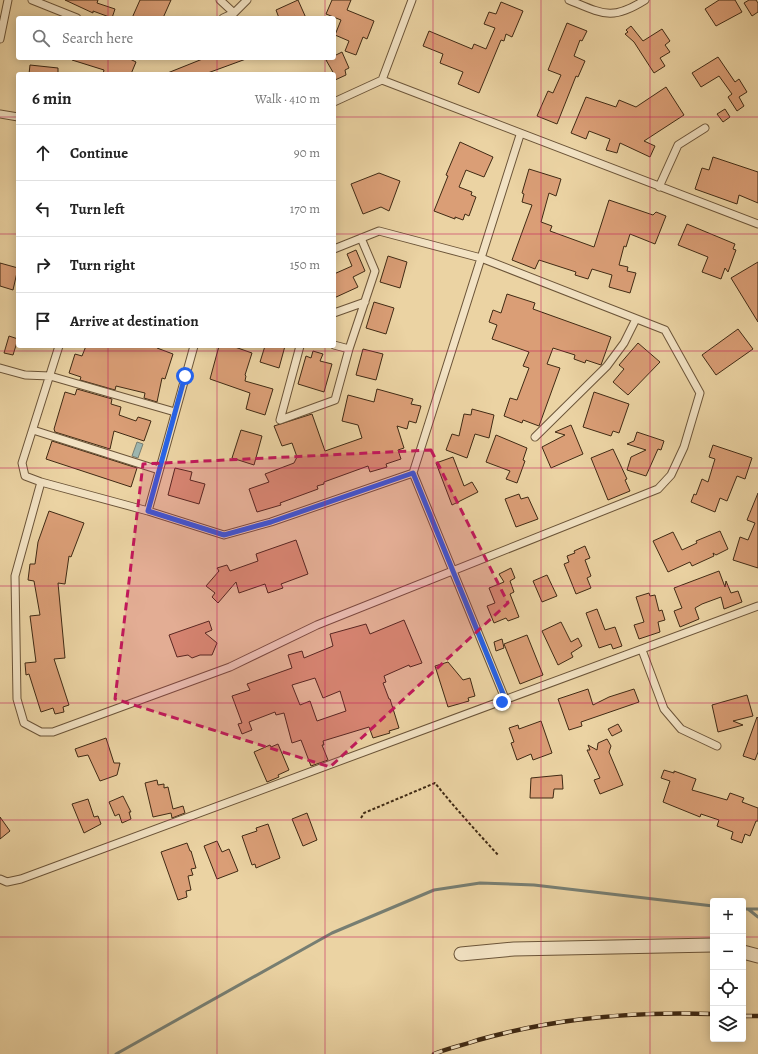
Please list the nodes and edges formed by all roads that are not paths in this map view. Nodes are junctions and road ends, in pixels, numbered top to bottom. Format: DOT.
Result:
graph roads {
  1 [pos="8,0"];
  2 [pos="32,0"];
  3 [pos="220,0"];
  4 [pos="247,0"];
  5 [pos="412,0"];
  6 [pos="569,0"];
  7 [pos="645,0"];
  8 [pos="234,13"];
  9 [pos="72,16"];
  10 [pos="227,16"];
  11 [pos="0,39"];
  12 [pos="382,80"];
  13 [pos="336,101"];
  14 [pos="0,114"];
  15 [pos="16,117"];
  16 [pos="705,128"];
  17 [pos="520,135"];
  18 [pos="659,187"];
  19 [pos="758,224"];
  20 [pos="361,238"];
  21 [pos="336,248"];
  22 [pos="481,258"];
  23 [pos="365,302"];
  24 [pos="336,312"];
  25 [pos="636,319"];
  26 [pos="336,346"];
  27 [pos="58,348"];
  28 [pos="193,348"];
  29 [pos="299,348"];
  30 [pos="349,349"];
  31 [pos="0,368"];
  32 [pos="50,376"];
  33 [pos="175,412"];
  34 [pos="33,430"];
  35 [pos="535,437"];
  36 [pos="159,470"];
  37 [pos="413,473"];
  38 [pos="40,482"];
  39 [pos="148,511"];
  40 [pos="452,570"];
  41 [pos="758,606"];
  42 [pos="642,650"];
  43 [pos="506,701"];
  44 [pos="717,746"];
  45 [pos="0,878"];
  46 [pos="710,945"];
  47 [pos="746,953"];
  48 [pos="461,954"];
  49 [pos="758,956"];
  1 -- 11 [label="lane"];
  2 -- 9 [label="lane"];
  3 -- 8 [label="lane"];
  4 -- 8 [label="lane"];
  5 -- 12 [label="lane"];
  6 -- 7 [label="lane"];
  8 -- 10 [label="lane"];
  12 -- 13 [label="lane"];
  12 -- 17 [label="lane"];
  14 -- 15 [label="lane"];
  16 -- 18 [label="lane"];
  17 -- 18 [label="lane"];
  17 -- 22 [label="lane"];
  18 -- 19 [label="lane"];
  20 -- 21 [label="lane"];
  20 -- 22 [label="lane"];
  20 -- 23 [label="lane"];
  22 -- 25 [label="lane"];
  22 -- 37 [label="lane"];
  23 -- 24 [label="lane"];
  23 -- 30 [label="lane"];
  25 -- 35 [label="lane"];
  25 -- 40 [label="lane"];
  26 -- 30 [label="lane"];
  27 -- 32 [label="lane"];
  28 -- 33 [label="lane"];
  29 -- 30 [label="lane"];
  31 -- 32 [label="lane"];
  32 -- 33 [label="lane"];
  32 -- 34 [label="lane"];
  33 -- 36 [label="lane"];
  34 -- 36 [label="lane"];
  34 -- 38 [label="lane"];
  36 -- 39 [label="lane"];
  37 -- 39 [label="lane"];
  37 -- 40 [label="lane"];
  38 -- 39 [label="lane"];
  38 -- 40 [label="lane"];
  40 -- 43 [label="lane"];
  41 -- 42 [label="lane"];
  42 -- 43 [label="lane"];
  42 -- 44 [label="lane"];
  43 -- 45 [label="lane"];
  46 -- 48 [label="street"];
  47 -- 49 [label="street"];
}
